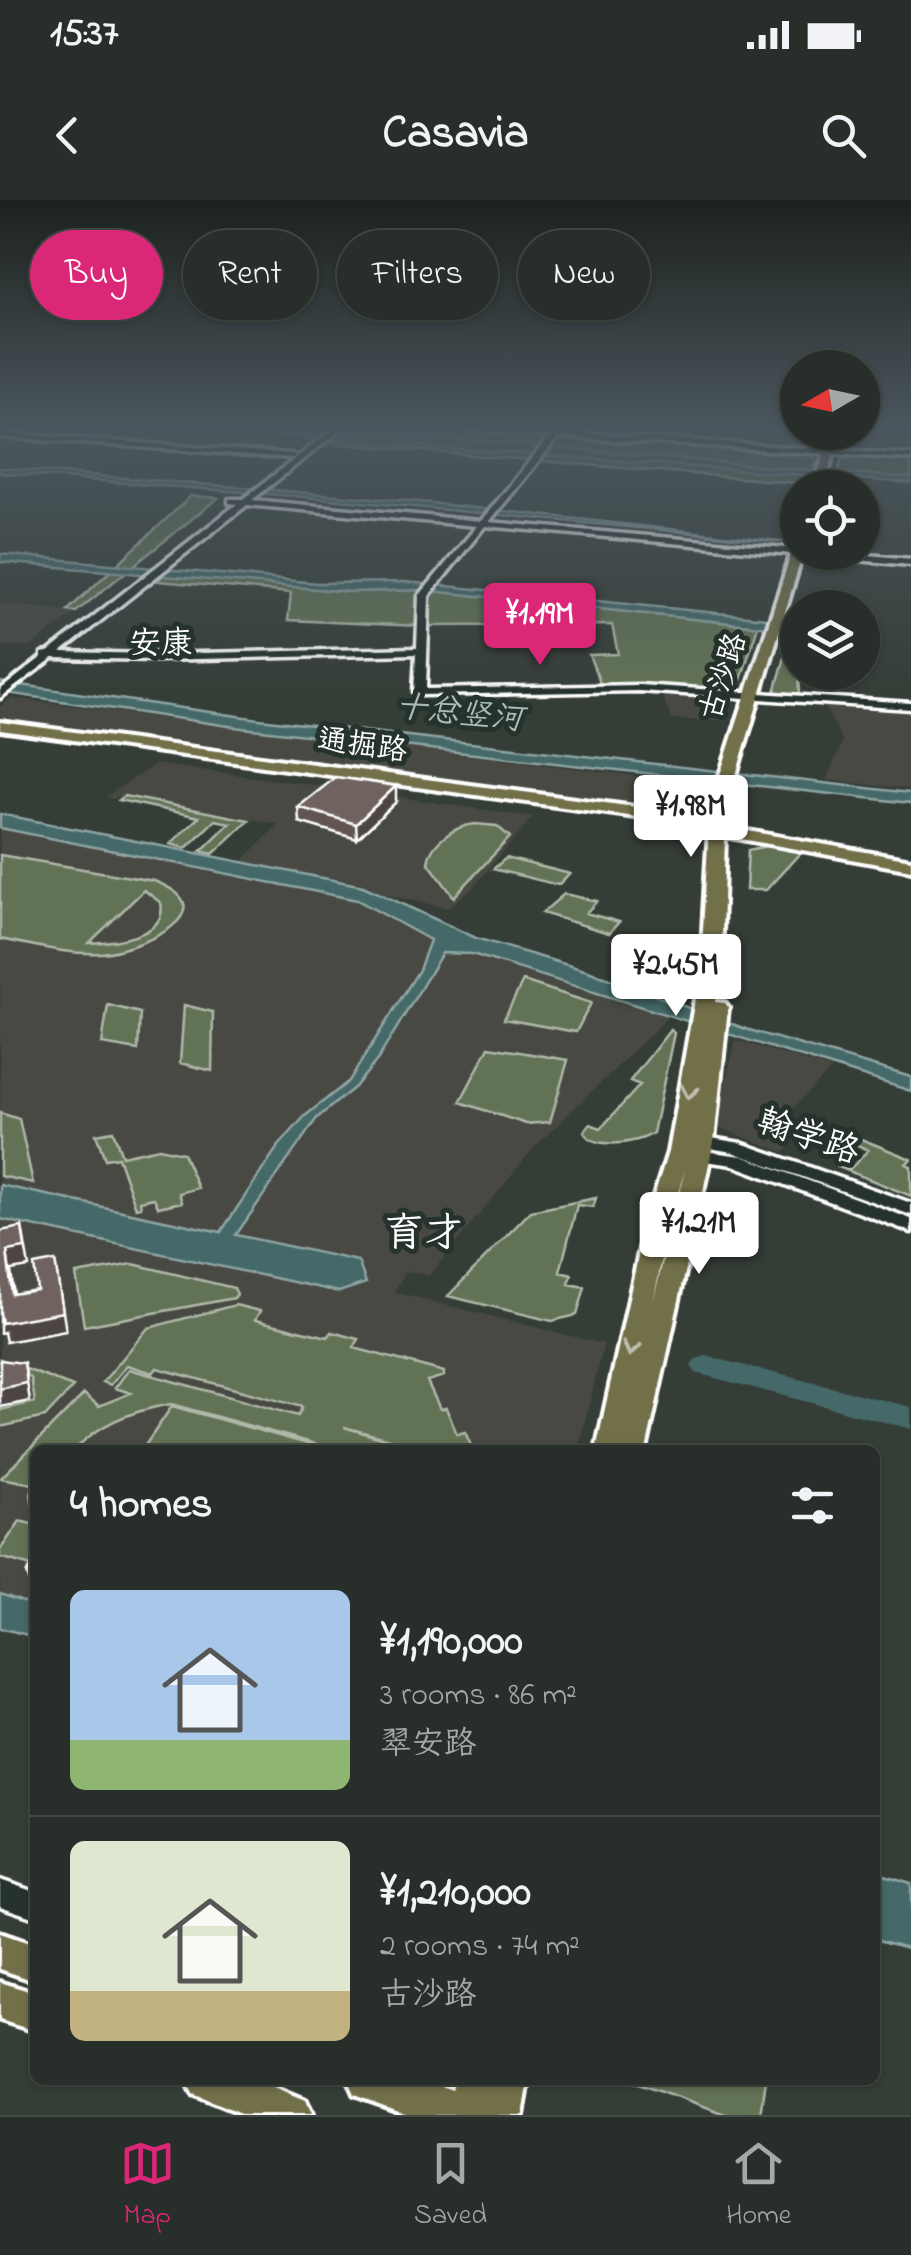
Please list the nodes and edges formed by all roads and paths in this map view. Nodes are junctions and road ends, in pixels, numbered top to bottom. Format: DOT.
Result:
graph roads {
  1 [pos="217,517"];
  2 [pos="487,517"];
  3 [pos="509,517"];
  4 [pos="780,550"];
  5 [pos="880,559"];
  6 [pos="911,562"];
  7 [pos="152,570"];
  8 [pos="798,570"];
  9 [pos="420,652"];
  10 [pos="34,654"];
  11 [pos="49,655"];
  12 [pos="7,681"];
  13 [pos="759,693"];
  14 [pos="0,695"];
  15 [pos="911,706"];
  16 [pos="0,729"];
  17 [pos="722,828"];
  18 [pos="911,862"];
  19 [pos="691,1147"];
  20 [pos="911,1209"];
  21 [pos="911,1226"];
  22 [pos="611,1445"];
  23 [pos="633,1445"];
  24 [pos="0,1894"];
  25 [pos="30,1903"];
  26 [pos="0,1951"];
  27 [pos="30,1961"];
  28 [pos="0,2001"];
  29 [pos="30,2010"];
  30 [pos="218,2085"];
  31 [pos="382,2085"];
  32 [pos="474,2085"];
  33 [pos="508,2085"];
  34 [pos="291,2115"];
  35 [pos="465,2115"];
  36 [pos="503,2115"];
  1 -- 7 [label="street"];
  2 -- 9 [label="street"];
  3 -- 4 [label="street"];
  5 -- 6 [label="street"];
  7 -- 10 [label="street"];
  7 -- 11 [label="street"];
  8 -- 13 [label="main road, 古沙路"];
  9 -- 11 [label="street"];
  9 -- 13 [label="street"];
  10 -- 11 [label="street"];
  10 -- 12 [label="street"];
  11 -- 12 [label="street"];
  12 -- 14 [label="street"];
  13 -- 15 [label="street"];
  13 -- 17 [label="main road, 古沙路"];
  16 -- 17 [label="main road, 通掘路"];
  17 -- 18 [label="main road, 通掘路"];
  17 -- 19 [label="main road, 古沙路"];
  19 -- 20 [label="street, 翰学路"];
  19 -- 21 [label="street, 翰学路"];
  19 -- 22 [label="main road, 古沙路, one-way"];
  19 -- 23 [label="main road"];
  24 -- 25 [label="street"];
  26 -- 27 [label="main road"];
  28 -- 29 [label="main road"];
  30 -- 34 [label="main road"];
  31 -- 35 [label="main road"];
  32 -- 35 [label="main road"];
  33 -- 36 [label="main road"];
}
